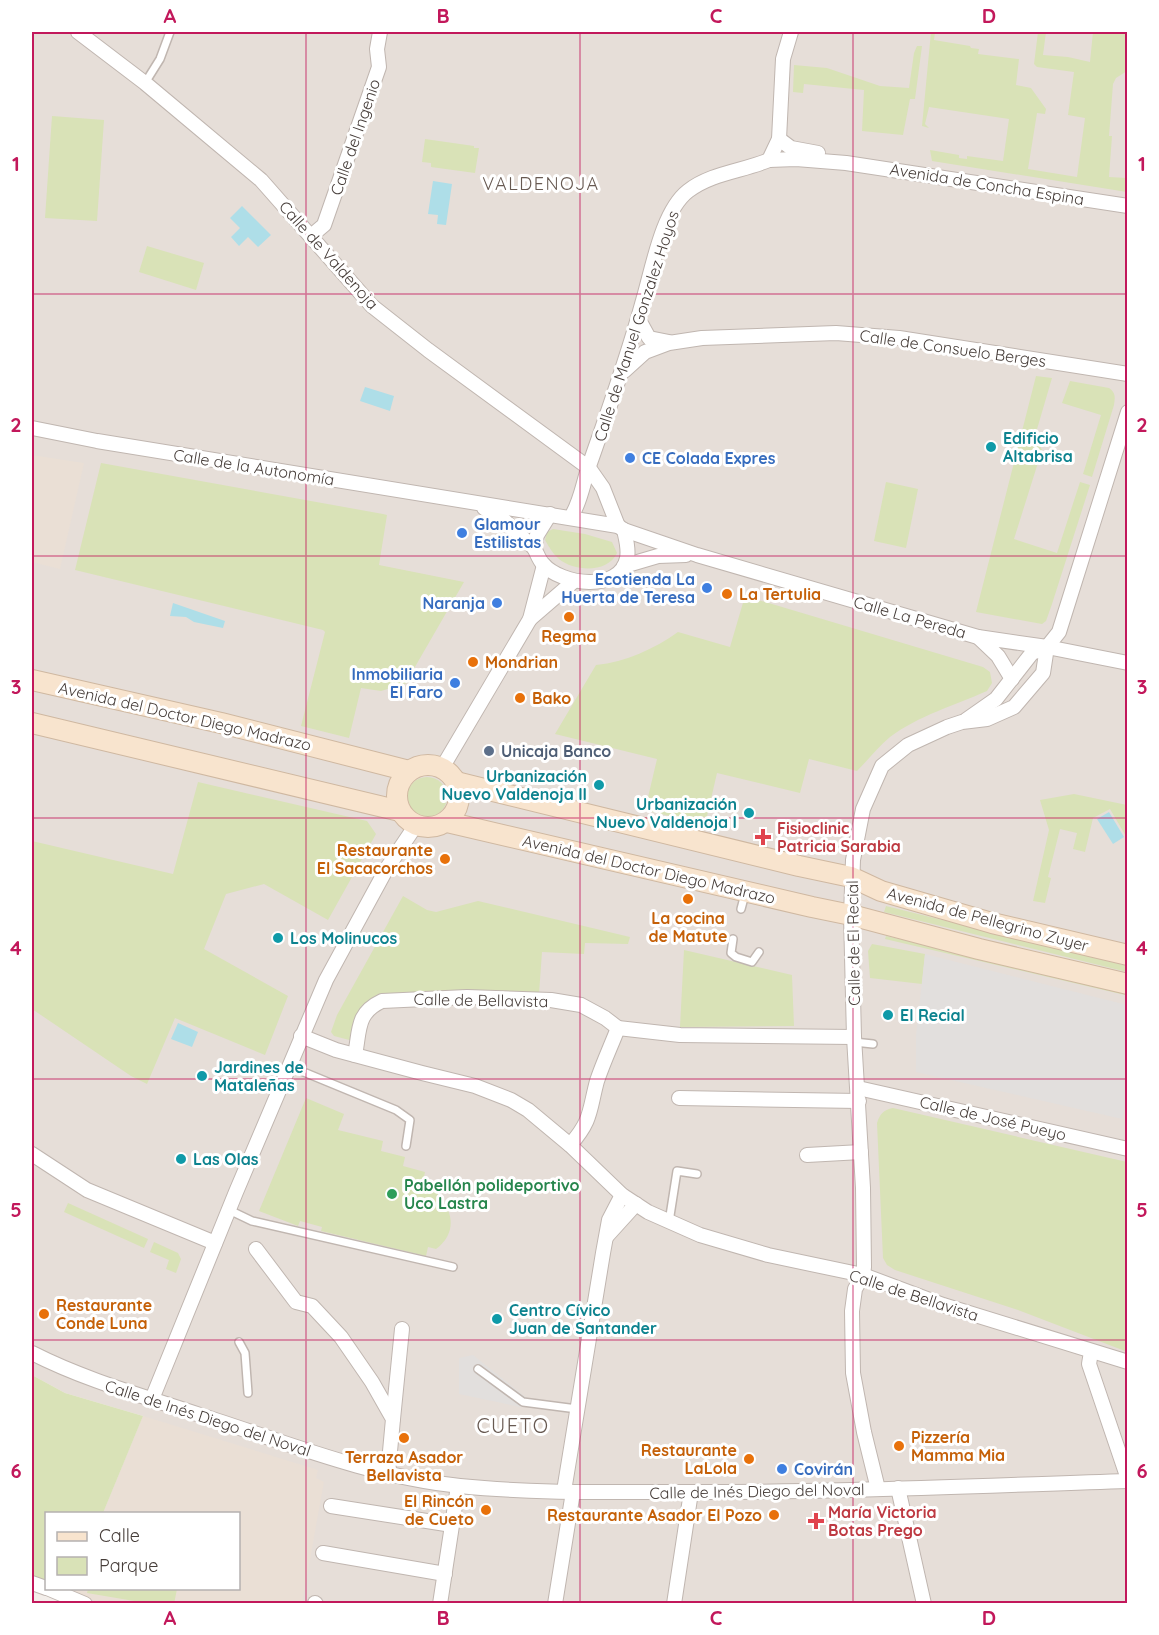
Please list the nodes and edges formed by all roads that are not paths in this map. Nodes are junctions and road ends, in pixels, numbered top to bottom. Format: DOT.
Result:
graph roads {
  1 [pos="78,32"];
  2 [pos="170,32"];
  3 [pos="380,32"];
  4 [pos="791,32"];
  5 [pos="145,83"];
  6 [pos="779,139"];
  7 [pos="769,160"];
  8 [pos="846,163"];
  9 [pos="1128,206"];
  10 [pos="311,236"];
  11 [pos="638,318"];
  12 [pos="669,343"];
  13 [pos="622,372"];
  14 [pos="1128,374"];
  15 [pos="1128,412"];
  16 [pos="32,428"];
  17 [pos="588,468"];
  18 [pos="477,503"];
  19 [pos="550,514"];
  20 [pos="571,517"];
  21 [pos="621,528"];
  22 [pos="534,548"];
  23 [pos="697,555"];
  24 [pos="544,565"];
  25 [pos="624,566"];
  26 [pos="574,581"];
  27 [pos="530,619"];
  28 [pos="978,637"];
  29 [pos="1047,647"];
  30 [pos="1073,652"];
  31 [pos="1128,663"];
  32 [pos="1043,673"];
  33 [pos="32,680"];
  34 [pos="1012,680"];
  35 [pos="962,722"];
  36 [pos="32,723"];
  37 [pos="442,768"];
  38 [pos="409,771"];
  39 [pos="456,782"];
  40 [pos="400,810"];
  41 [pos="447,822"];
  42 [pos="416,825"];
  43 [pos="851,877"];
  44 [pos="851,915"];
  45 [pos="733,939"];
  46 [pos="759,952"];
  47 [pos="1128,955"];
  48 [pos="1128,984"];
  49 [pos="618,1028"];
  50 [pos="301,1036"];
  51 [pos="854,1039"];
  52 [pos="873,1044"];
  53 [pos="355,1055"];
  54 [pos="288,1066"];
  55 [pos="858,1095"];
  56 [pos="679,1098"];
  57 [pos="570,1145"];
  58 [pos="406,1146"];
  59 [pos="1128,1149"];
  60 [pos="861,1152"];
  61 [pos="32,1154"];
  62 [pos="807,1155"];
  63 [pos="697,1174"];
  64 [pos="622,1195"];
  65 [pos="636,1204"];
  66 [pos="229,1210"];
  67 [pos="669,1221"];
  68 [pos="606,1237"];
  69 [pos="215,1244"];
  70 [pos="256,1249"];
  71 [pos="453,1267"];
  72 [pos="863,1275"];
  73 [pos="402,1329"];
  74 [pos="239,1342"];
  75 [pos="1091,1352"];
  76 [pos="32,1353"];
  77 [pos="1127,1363"];
  78 [pos="478,1369"];
  79 [pos="248,1393"];
  80 [pos="152,1399"];
  81 [pos="577,1409"];
  82 [pos="393,1419"];
  83 [pos="388,1473"];
  84 [pos="1128,1480"];
  85 [pos="459,1486"];
  86 [pos="898,1488"];
  87 [pos="878,1489"];
  88 [pos="568,1492"];
  89 [pos="691,1492"];
  90 [pos="331,1506"];
  91 [pos="452,1525"];
  92 [pos="323,1553"];
  93 [pos="445,1574"];
  94 [pos="52,1590"];
  95 [pos="441,1603"];
  96 [pos="85,1604"];
  97 [pos="555,1604"];
  98 [pos="674,1604"];
  99 [pos="924,1604"];
  1 -- 5 [label="street, Calle de Valdenoja"];
  2 -- 5 [label="lane"];
  3 -- 10 [label="street, Calle del Ingenio"];
  4 -- 6 [label="street"];
  5 -- 10 [label="street, Calle de Valdenoja"];
  6 -- 7 [label="street"];
  6 -- 8 [label="street, Avenida de Concha Espina"];
  7 -- 8 [label="street, Avenida de Concha Espina"];
  7 -- 11 [label="street, Calle de Manuel Gonzalez Hoyos"];
  8 -- 9 [label="street, Avenida de Concha Espina"];
  10 -- 17 [label="street, Calle de Valdenoja"];
  11 -- 12 [label="street"];
  11 -- 13 [label="street, Calle de Manuel Gonzalez Hoyos"];
  12 -- 13 [label="street, Calle de Consuelo Berges"];
  12 -- 14 [label="street, Calle de Consuelo Berges"];
  13 -- 17 [label="street, Calle de Manuel Gonzalez Hoyos"];
  15 -- 29 [label="street"];
  16 -- 18 [label="street, Calle de la Autonomía"];
  17 -- 20 [label="street, Calle de Manuel Gonzalez Hoyos"];
  17 -- 21 [label="street"];
  18 -- 19 [label="street, Calle de la Autonomía"];
  18 -- 22 [label="street, Calle de la Autonomía"];
  19 -- 20 [label="street"];
  19 -- 22 [label="street"];
  20 -- 21 [label="street"];
  21 -- 23 [label="street, Calle La Pereda"];
  21 -- 25 [label="street"];
  22 -- 24 [label="street"];
  23 -- 25 [label="street, Calle La Pereda"];
  23 -- 28 [label="street, Calle La Pereda"];
  24 -- 26 [label="street"];
  24 -- 27 [label="street"];
  25 -- 26 [label="street"];
  26 -- 27 [label="street"];
  27 -- 37 [label="street"];
  28 -- 29 [label="street, Calle La Pereda"];
  28 -- 34 [label="street"];
  29 -- 30 [label="street, Calle La Pereda"];
  29 -- 32 [label="street"];
  29 -- 34 [label="street, Calle de El Recial"];
  30 -- 31 [label="street, Calle La Pereda"];
  30 -- 32 [label="street, Calle de El Recial"];
  32 -- 35 [label="street, Calle de El Recial"];
  33 -- 38 [label="main road, Avenida del Doctor Diego Madrazo"];
  34 -- 35 [label="street, Calle de El Recial"];
  35 -- 43 [label="street, Calle de El Recial"];
  36 -- 40 [label="main road"];
  37 -- 38 [label="main road"];
  37 -- 39 [label="main road"];
  38 -- 40 [label="main road"];
  39 -- 41 [label="main road"];
  39 -- 43 [label="main road"];
  40 -- 42 [label="main road"];
  41 -- 42 [label="main road"];
  41 -- 44 [label="main road, Avenida del Doctor Diego Madrazo"];
  42 -- 50 [label="street"];
  43 -- 44 [label="street, Calle de El Recial"];
  43 -- 47 [label="main road, Avenida de Pellegrino Zuyer"];
  44 -- 48 [label="main road, Avenida de Pellegrino Zuyer"];
  44 -- 51 [label="street, Calle de El Recial"];
  45 -- 46 [label="lane"];
  49 -- 51 [label="street"];
  49 -- 53 [label="street, Calle de Bellavista"];
  49 -- 57 [label="street"];
  50 -- 53 [label="street, Calle de Bellavista"];
  50 -- 54 [label="street"];
  51 -- 52 [label="lane"];
  51 -- 55 [label="street, Calle de El Recial"];
  53 -- 57 [label="street, Calle de Bellavista"];
  54 -- 58 [label="lane"];
  54 -- 66 [label="street"];
  55 -- 56 [label="street"];
  55 -- 59 [label="street, Calle de José Pueyo"];
  55 -- 60 [label="street, Calle de El Recial"];
  57 -- 64 [label="street, Calle de Bellavista"];
  60 -- 62 [label="street"];
  60 -- 72 [label="street, Calle de El Recial"];
  61 -- 69 [label="street"];
  63 -- 67 [label="lane"];
  64 -- 65 [label="street, Calle de Bellavista"];
  64 -- 68 [label="street"];
  65 -- 67 [label="street, Calle de Bellavista"];
  65 -- 68 [label="street"];
  66 -- 69 [label="street"];
  66 -- 71 [label="lane"];
  67 -- 72 [label="street, Calle de Bellavista"];
  68 -- 81 [label="street"];
  69 -- 80 [label="street"];
  70 -- 82 [label="street"];
  72 -- 75 [label="street, Calle de Bellavista"];
  72 -- 87 [label="street, Calle de El Recial"];
  73 -- 82 [label="street"];
  74 -- 79 [label="lane"];
  75 -- 77 [label="street, Calle de Bellavista"];
  75 -- 84 [label="street"];
  76 -- 80 [label="street, Calle de Inés Diego del Noval"];
  78 -- 81 [label="lane"];
  80 -- 83 [label="street, Calle de Inés Diego del Noval"];
  81 -- 88 [label="street"];
  82 -- 83 [label="street"];
  83 -- 85 [label="street, Calle de Inés Diego del Noval"];
  84 -- 86 [label="street, Calle de Inés Diego del Noval"];
  85 -- 88 [label="street, Calle de Inés Diego del Noval"];
  85 -- 91 [label="street"];
  86 -- 87 [label="street, Calle de Inés Diego del Noval"];
  86 -- 99 [label="street"];
  87 -- 89 [label="street, Calle de Inés Diego del Noval"];
  88 -- 89 [label="street, Calle de Inés Diego del Noval"];
  88 -- 97 [label="street"];
  89 -- 98 [label="street"];
  90 -- 91 [label="street"];
  91 -- 93 [label="street"];
  92 -- 93 [label="street"];
  93 -- 95 [label="street"];
  94 -- 96 [label="street"];
}
